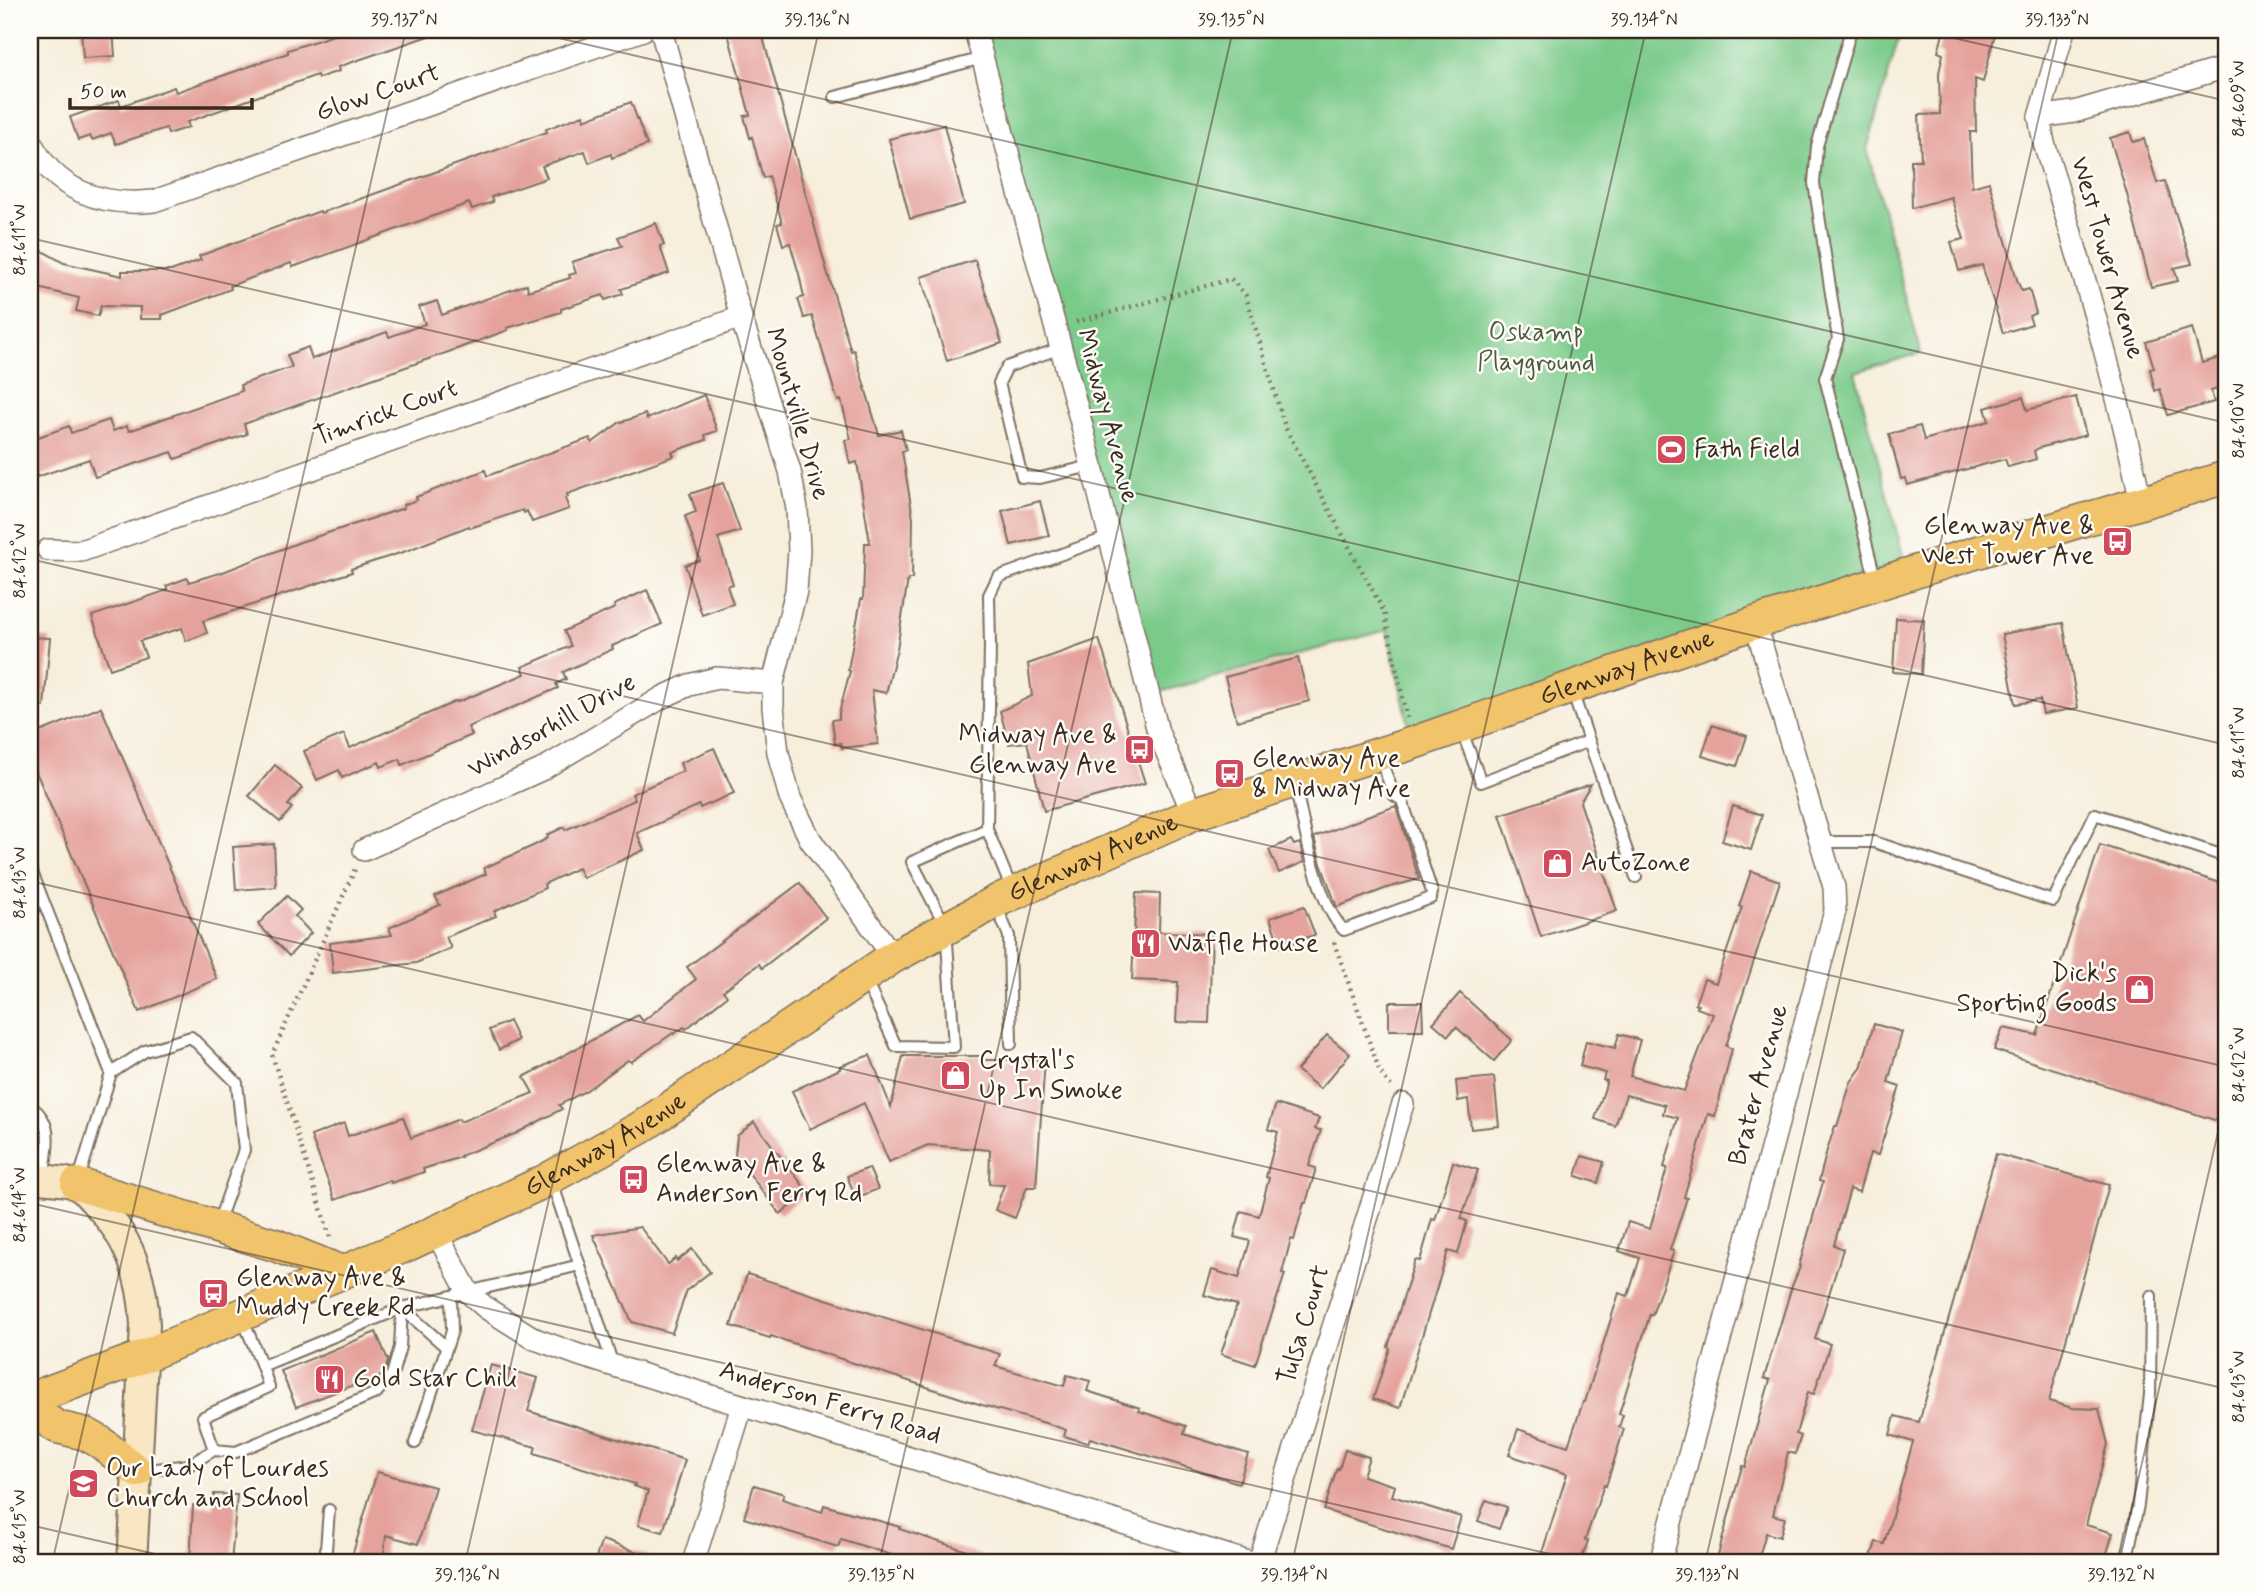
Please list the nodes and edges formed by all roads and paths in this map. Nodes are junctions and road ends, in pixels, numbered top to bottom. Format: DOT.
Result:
graph roads {
  1 [pos="643,30"];
  2 [pos="661,30"];
  3 [pos="975,30"];
  4 [pos="1851,30"];
  5 [pos="2064,30"];
  6 [pos="983,58"];
  7 [pos="2227,67"];
  8 [pos="835,97"];
  9 [pos="2039,117"];
  10 [pos="30,140"];
  11 [pos="741,317"];
  12 [pos="1058,338"];
  13 [pos="1091,466"];
  14 [pos="2227,477"];
  15 [pos="2141,503"];
  16 [pos="1109,537"];
  17 [pos="48,550"];
  18 [pos="1877,584"];
  19 [pos="1755,623"];
  20 [pos="773,684"];
  21 [pos="1571,687"];
  22 [pos="1461,726"];
  23 [pos="1589,741"];
  24 [pos="1413,743"];
  25 [pos="1378,754"];
  26 [pos="1295,781"];
  27 [pos="1193,814"];
  28 [pos="987,829"];
  29 [pos="1821,842"];
  30 [pos="364,850"];
  31 [pos="2227,857"];
  32 [pos="30,867"];
  33 [pos="1636,877"];
  34 [pos="1004,898"];
  35 [pos="946,928"];
  36 [pos="893,957"];
  37 [pos="864,977"];
  38 [pos="1011,1044"];
  39 [pos="111,1073"];
  40 [pos="1404,1104"];
  41 [pos="30,1106"];
  42 [pos="551,1178"];
  43 [pos="36,1179"];
  44 [pos="77,1184"];
  45 [pos="216,1227"];
  46 [pos="436,1232"];
  47 [pos="580,1265"];
  48 [pos="342,1272"];
  49 [pos="460,1294"];
  50 [pos="2151,1296"];
  51 [pos="402,1308"];
  52 [pos="241,1315"];
  53 [pos="446,1347"];
  54 [pos="142,1357"];
  55 [pos="613,1365"];
  56 [pos="262,1366"];
  57 [pos="30,1399"];
  58 [pos="742,1406"];
  59 [pos="30,1409"];
  60 [pos="415,1443"];
  61 [pos="214,1450"];
  62 [pos="137,1471"];
  63 [pos="330,1510"];
  64 [pos="132,1563"];
  65 [pos="325,1563"];
  66 [pos="693,1563"];
  67 [pos="1252,1563"];
  68 [pos="1259,1563"];
  69 [pos="1660,1563"];
  70 [pos="2126,1563"];
  1 -- 10 [label="street, Glow Court"];
  2 -- 11 [label="street, Mountville Drive"];
  3 -- 6 [label="street, Midway Avenue"];
  4 -- 18 [label="lane"];
  5 -- 9 [label="street, West Tower Avenue"];
  6 -- 8 [label="lane"];
  6 -- 12 [label="street, Midway Avenue"];
  7 -- 9 [label="street"];
  9 -- 15 [label="street, West Tower Avenue"];
  11 -- 17 [label="street, Timrick Court"];
  11 -- 20 [label="street, Mountville Drive"];
  12 -- 13 [label="street, Midway Avenue"];
  12 -- 13 [label="lane"];
  12 -- 24 [label="path"];
  13 -- 16 [label="street, Midway Avenue"];
  14 -- 15 [label="main road, Glenway Avenue"];
  15 -- 18 [label="main road, Glenway Avenue"];
  16 -- 27 [label="street, Midway Avenue"];
  16 -- 28 [label="lane"];
  18 -- 19 [label="main road, Glenway Avenue"];
  19 -- 21 [label="main road, Glenway Avenue"];
  19 -- 29 [label="street, Brater Avenue"];
  20 -- 30 [label="street, Windsorhill Drive"];
  20 -- 36 [label="street, Mountville Drive"];
  21 -- 22 [label="main road, Glenway Avenue"];
  21 -- 23 [label="lane"];
  22 -- 23 [label="lane"];
  22 -- 24 [label="main road, Glenway Avenue"];
  23 -- 33 [label="lane"];
  24 -- 25 [label="main road, Glenway Avenue"];
  25 -- 26 [label="main road, Glenway Avenue"];
  25 -- 26 [label="lane"];
  26 -- 27 [label="main road, Glenway Avenue"];
  27 -- 34 [label="main road, Glenway Avenue"];
  28 -- 34 [label="lane"];
  28 -- 35 [label="lane"];
  29 -- 31 [label="lane"];
  29 -- 69 [label="street, Brater Avenue"];
  30 -- 48 [label="path"];
  32 -- 39 [label="lane"];
  34 -- 35 [label="main road, Glenway Avenue"];
  34 -- 38 [label="lane"];
  35 -- 36 [label="main road, Glenway Avenue"];
  35 -- 37 [label="lane"];
  36 -- 37 [label="main road, Glenway Avenue"];
  37 -- 42 [label="main road, Glenway Avenue"];
  39 -- 44 [label="lane"];
  39 -- 45 [label="lane"];
  40 -- 68 [label="street, Tulsa Court"];
  41 -- 43 [label="lane"];
  42 -- 46 [label="main road, Glenway Avenue"];
  42 -- 47 [label="lane"];
  43 -- 44 [label="street"];
  44 -- 45 [label="main road"];
  44 -- 54 [label="street"];
  45 -- 48 [label="main road"];
  46 -- 48 [label="main road, Glenway Avenue"];
  46 -- 49 [label="street, Anderson Ferry Road"];
  47 -- 49 [label="lane"];
  47 -- 55 [label="lane"];
  48 -- 52 [label="main road, Glenway Avenue"];
  49 -- 51 [label="lane"];
  49 -- 53 [label="lane"];
  49 -- 55 [label="street, Anderson Ferry Road"];
  50 -- 70 [label="lane"];
  51 -- 53 [label="lane"];
  51 -- 56 [label="lane"];
  51 -- 61 [label="lane"];
  52 -- 54 [label="main road, Glenway Avenue"];
  52 -- 56 [label="lane"];
  53 -- 60 [label="lane"];
  54 -- 57 [label="main road, Glenway Avenue"];
  54 -- 62 [label="street"];
  55 -- 58 [label="street, Anderson Ferry Road"];
  56 -- 61 [label="lane"];
  58 -- 66 [label="street"];
  58 -- 67 [label="street, Anderson Ferry Road"];
  59 -- 62 [label="main road"];
  61 -- 62 [label="lane"];
  62 -- 64 [label="street"];
  63 -- 65 [label="lane"];
}
